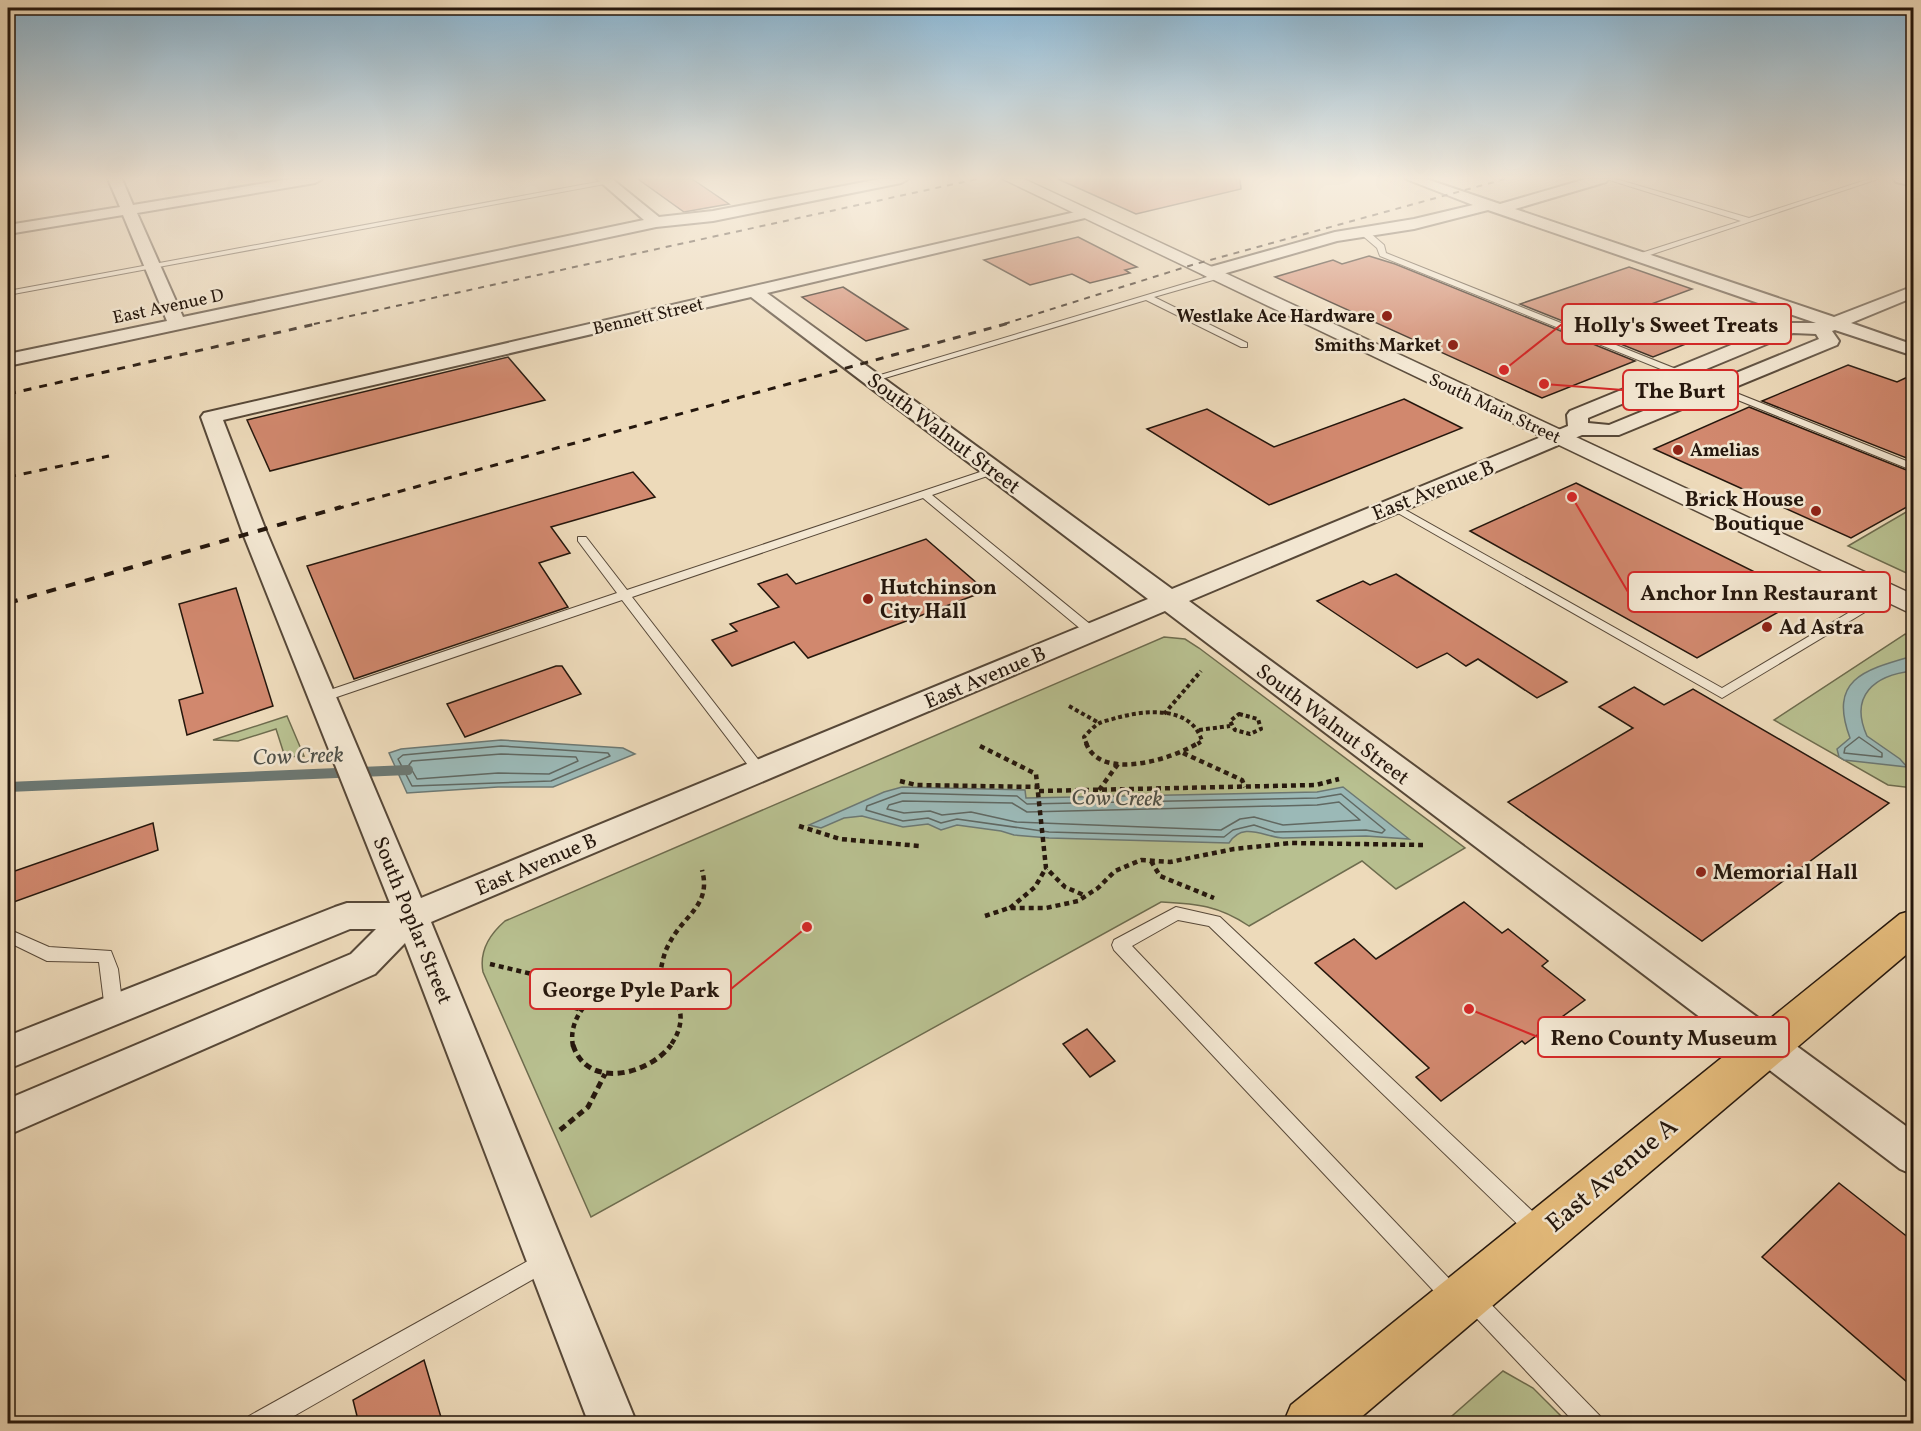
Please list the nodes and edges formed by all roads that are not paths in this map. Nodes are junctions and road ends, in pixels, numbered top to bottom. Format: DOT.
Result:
graph roads {
  1 [pos="145,246"];
  2 [pos="264,246"];
  3 [pos="544,246"];
  4 [pos="948,246"];
  5 [pos="1152,246"];
  6 [pos="1306,246"];
  7 [pos="1380,246"];
  8 [pos="1606,246"];
  9 [pos="1671,246"];
  10 [pos="1638,257"];
  11 [pos="154,266"];
  12 [pos="1213,274"];
  13 [pos="754,291"];
  14 [pos="1914,291"];
  15 [pos="8,293"];
  16 [pos="1147,297"];
  17 [pos="177,324"];
  18 [pos="1828,326"];
  19 [pos="1244,345"];
  20 [pos="1914,351"];
  21 [pos="8,360"];
  22 [pos="1678,373"];
  23 [pos="872,379"];
  24 [pos="1717,388"];
  25 [pos="211,417"];
  26 [pos="1569,434"];
  27 [pos="1914,468"];
  28 [pos="995,470"];
  29 [pos="925,494"];
  30 [pos="1393,506"];
  31 [pos="582,539"];
  32 [pos="1889,594"];
  33 [pos="626,596"];
  34 [pos="1169,601"];
  35 [pos="1914,606"];
  36 [pos="1092,632"];
  37 [pos="323,697"];
  38 [pos="759,770"];
  39 [pos="411,915"];
  40 [pos="1914,925"];
  41 [pos="8,936"];
  42 [pos="114,1010"];
  43 [pos="1766,1045"];
  44 [pos="8,1053"];
  45 [pos="8,1117"];
  46 [pos="1914,1155"];
  47 [pos="1541,1233"];
  48 [pos="549,1260"];
  49 [pos="1462,1297"];
  50 [pos="257,1424"];
  51 [pos="613,1424"];
  52 [pos="1310,1424"];
  53 [pos="1592,1424"];
  1 -- 11 [label="street"];
  2 -- 11 [label="lane"];
  3 -- 17 [label="street, East Avenue D"];
  4 -- 13 [label="street, Bennett Street"];
  5 -- 12 [label="street, South Main Street"];
  6 -- 12 [label="street"];
  7 -- 22 [label="lane"];
  8 -- 10 [label="street"];
  9 -- 10 [label="lane"];
  10 -- 18 [label="street"];
  11 -- 15 [label="lane"];
  11 -- 17 [label="street"];
  12 -- 16 [label="lane"];
  12 -- 26 [label="street, South Main Street"];
  13 -- 23 [label="street, South Walnut Street"];
  13 -- 25 [label="street, Bennett Street"];
  14 -- 18 [label="street"];
  16 -- 19 [label="lane"];
  16 -- 23 [label="lane"];
  17 -- 21 [label="street, East Avenue D"];
  18 -- 20 [label="street"];
  18 -- 22 [label="street"];
  18 -- 24 [label="street"];
  22 -- 24 [label="lane"];
  22 -- 26 [label="street"];
  23 -- 28 [label="street, South Walnut Street"];
  24 -- 26 [label="street"];
  24 -- 27 [label="lane"];
  25 -- 37 [label="street, South Poplar Street"];
  26 -- 30 [label="street, East Avenue B"];
  26 -- 32 [label="street, South Main Street"];
  28 -- 29 [label="lane"];
  28 -- 34 [label="street, South Walnut Street"];
  29 -- 33 [label="lane"];
  29 -- 36 [label="lane"];
  30 -- 32 [label="lane"];
  30 -- 34 [label="street, East Avenue B"];
  31 -- 33 [label="lane"];
  32 -- 35 [label="street, South Main Street"];
  33 -- 37 [label="lane"];
  33 -- 38 [label="lane"];
  34 -- 36 [label="street, East Avenue B"];
  34 -- 43 [label="street, South Walnut Street"];
  36 -- 38 [label="street, East Avenue B"];
  37 -- 39 [label="street, South Poplar Street"];
  38 -- 39 [label="street, East Avenue B"];
  39 -- 42 [label="street, East Avenue B"];
  39 -- 45 [label="street, East Avenue B"];
  39 -- 48 [label="street, South Poplar Street"];
  40 -- 43 [label="main road, East Avenue A"];
  41 -- 42 [label="lane"];
  42 -- 44 [label="street, East Avenue B"];
  43 -- 46 [label="street, South Walnut Street"];
  43 -- 47 [label="main road, East Avenue A"];
  47 -- 49 [label="main road, East Avenue A"];
  47 -- 49 [label="lane"];
  48 -- 50 [label="lane"];
  48 -- 51 [label="street, South Poplar Street"];
  49 -- 52 [label="main road, East Avenue A"];
  49 -- 53 [label="lane"];
}
